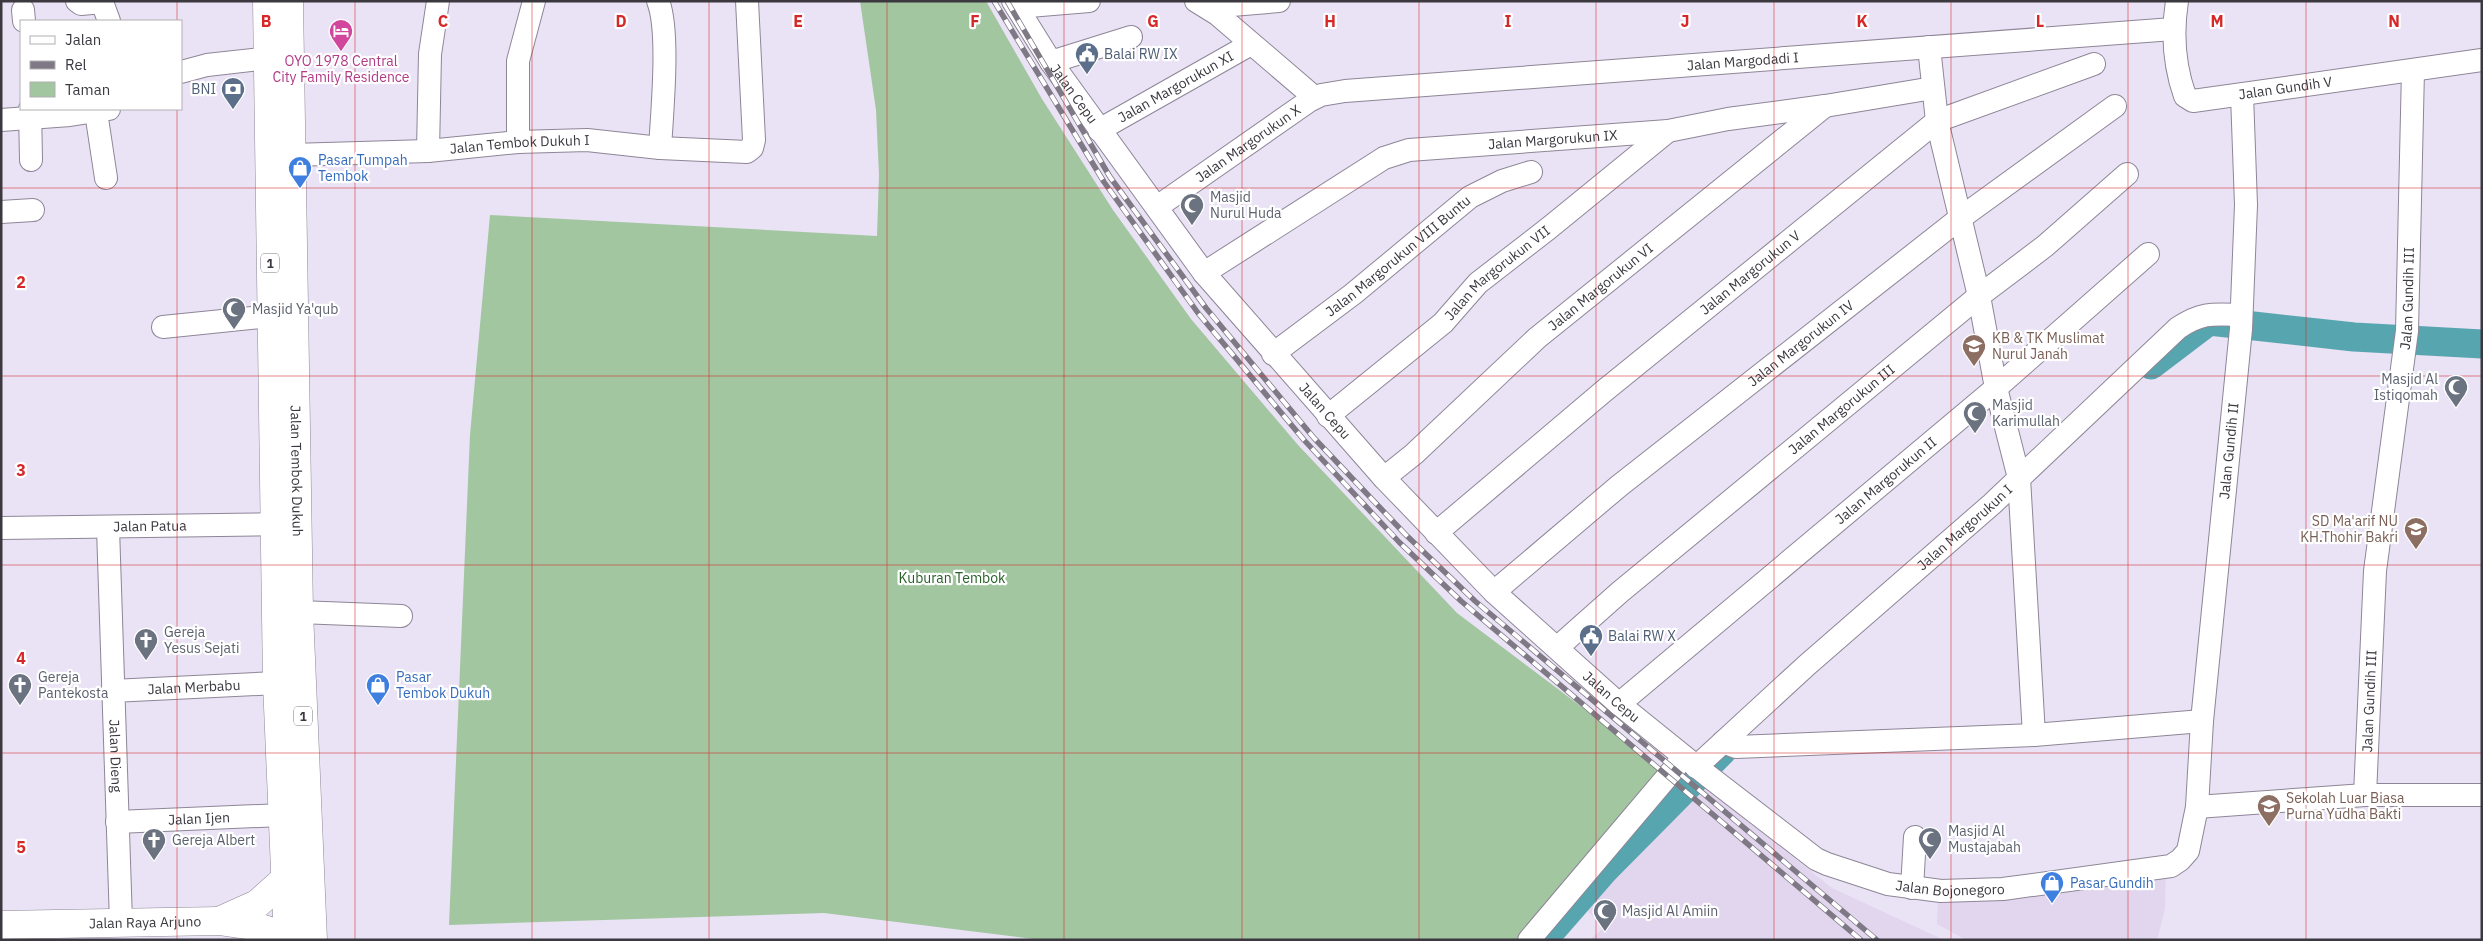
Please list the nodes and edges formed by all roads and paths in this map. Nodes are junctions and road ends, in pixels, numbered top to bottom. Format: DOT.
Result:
graph roads {
  1 [pos="77,1"];
  2 [pos="267,1"];
  3 [pos="288,1"];
  4 [pos="438,1"];
  5 [pos="534,1"];
  6 [pos="658,1"];
  7 [pos="747,1"];
  8 [pos="1089,1"];
  9 [pos="1278,1"];
  10 [pos="2177,1"];
  11 [pos="1015,4"];
  12 [pos="1202,4"];
  13 [pos="109,20"];
  14 [pos="2173,29"];
  15 [pos="1131,37"];
  16 [pos="1250,44"];
  17 [pos="1929,47"];
  18 [pos="269,58"];
  19 [pos="2482,60"];
  20 [pos="1051,62"];
  21 [pos="2094,64"];
  22 [pos="2413,70"];
  23 [pos="182,72"];
  24 [pos="1933,88"];
  25 [pos="2242,95"];
  26 [pos="1314,98"];
  27 [pos="1825,106"];
  28 [pos="2115,106"];
  29 [pos="102,110"];
  30 [pos="30,113"];
  31 [pos="1,120"];
  32 [pos="1937,121"];
  33 [pos="1099,130"];
  34 [pos="1668,131"];
  35 [pos="518,142"];
  36 [pos="660,148"];
  37 [pos="428,151"];
  38 [pos="291,155"];
  39 [pos="31,160"];
  40 [pos="1531,172"];
  41 [pos="2127,174"];
  42 [pos="106,178"];
  43 [pos="1157,207"];
  44 [pos="33,210"];
  45 [pos="1,212"];
  46 [pos="1959,219"];
  47 [pos="2148,254"];
  48 [pos="1204,273"];
  49 [pos="1979,296"];
  50 [pos="271,316"];
  51 [pos="2241,320"];
  52 [pos="163,327"];
  53 [pos="1273,354"];
  54 [pos="1996,388"];
  55 [pos="1328,416"];
  56 [pos="1384,478"];
  57 [pos="2019,482"];
  58 [pos="286,524"];
  59 [pos="1,528"];
  60 [pos="108,528"];
  61 [pos="1436,533"];
  62 [pos="1494,592"];
  63 [pos="299,612"];
  64 [pos="401,616"];
  65 [pos="1558,646"];
  66 [pos="277,683"];
  67 [pos="112,691"];
  68 [pos="1620,704"];
  69 [pos="2202,721"];
  70 [pos="2034,735"];
  71 [pos="1727,744"];
  72 [pos="1696,767"];
  73 [pos="2365,795"];
  74 [pos="2482,795"];
  75 [pos="2197,807"];
  76 [pos="282,815"];
  77 [pos="117,822"];
  78 [pos="1915,837"];
  79 [pos="284,880"];
  80 [pos="1912,888"];
  81 [pos="219,921"];
  82 [pos="121,922"];
  83 [pos="1,925"];
  84 [pos="297,939"];
  85 [pos="1529,940"];
  1 -- 13 [label="street"];
  2 -- 18 [label="highway, Jalan Tembok Dukuh / 1"];
  3 -- 38 [label="highway, Jalan Tembok Dukuh / 1"];
  4 -- 37 [label="street"];
  5 -- 35 [label="street"];
  6 -- 36 [label="street"];
  7 -- 36 [label="street, Jalan Tembok Dukuh I"];
  8 -- 11 [label="street"];
  9 -- 12 [label="street"];
  10 -- 14 [label="street, Jalan Gundih V"];
  11 -- 20 [label="street, Jalan Cepu"];
  12 -- 16 [label="street"];
  14 -- 17 [label="street, Jalan Margodadi I"];
  14 -- 25 [label="street, Jalan Gundih V"];
  15 -- 20 [label="street"];
  16 -- 26 [label="street"];
  16 -- 33 [label="street, Jalan Margorukun XI"];
  17 -- 24 [label="street"];
  17 -- 26 [label="street, Jalan Margodadi I"];
  18 -- 23 [label="street"];
  18 -- 50 [label="highway, Jalan Tembok Dukuh / 1"];
  19 -- 22 [label="street, Jalan Gundih V"];
  20 -- 33 [label="street, Jalan Cepu"];
  21 -- 32 [label="street, Jalan Margorukun V"];
  22 -- 25 [label="street, Jalan Gundih V"];
  22 -- 73 [label="street, Jalan Gundih III"];
  24 -- 27 [label="street, Jalan Margorukun IX"];
  24 -- 32 [label="street"];
  25 -- 51 [label="street, Jalan Gundih II"];
  26 -- 43 [label="street, Jalan Margorukun X"];
  27 -- 34 [label="street, Jalan Margorukun IX"];
  27 -- 56 [label="street, Jalan Margorukun VI"];
  28 -- 46 [label="street, Jalan Margorukun IV"];
  29 -- 30 [label="street"];
  29 -- 42 [label="street"];
  30 -- 31 [label="street"];
  30 -- 39 [label="street"];
  32 -- 46 [label="street"];
  32 -- 61 [label="street, Jalan Margorukun V"];
  33 -- 43 [label="street, Jalan Cepu"];
  34 -- 48 [label="street, Jalan Margorukun IX"];
  34 -- 55 [label="street, Jalan Margorukun VII"];
  35 -- 36 [label="street, Jalan Tembok Dukuh I"];
  35 -- 37 [label="street, Jalan Tembok Dukuh I"];
  37 -- 38 [label="street, Jalan Tembok Dukuh I"];
  38 -- 58 [label="highway, Jalan Tembok Dukuh / 1"];
  40 -- 53 [label="street, Jalan Margorukun VIII Buntu"];
  41 -- 49 [label="street, Jalan Margorukun III"];
  43 -- 48 [label="street, Jalan Cepu"];
  44 -- 45 [label="street"];
  46 -- 49 [label="street"];
  46 -- 62 [label="street, Jalan Margorukun IV"];
  47 -- 54 [label="street, Jalan Margorukun II"];
  48 -- 53 [label="street, Jalan Cepu"];
  49 -- 54 [label="street"];
  49 -- 65 [label="street, Jalan Margorukun III"];
  50 -- 52 [label="street"];
  50 -- 58 [label="highway, Jalan Tembok Dukuh / 1"];
  51 -- 57 [label="street, Jalan Margorukun I"];
  51 -- 69 [label="street, Jalan Gundih II"];
  53 -- 55 [label="street, Jalan Cepu"];
  54 -- 57 [label="street"];
  54 -- 68 [label="street, Jalan Margorukun II"];
  55 -- 56 [label="street, Jalan Cepu"];
  56 -- 61 [label="street, Jalan Cepu"];
  57 -- 70 [label="street"];
  57 -- 71 [label="street, Jalan Margorukun I"];
  58 -- 60 [label="street, Jalan Patua"];
  58 -- 63 [label="highway, Jalan Tembok Dukuh / 1"];
  58 -- 66 [label="highway, Jalan Tembok Dukuh / 1"];
  59 -- 60 [label="street, Jalan Patua"];
  60 -- 67 [label="street, Jalan Dieng"];
  61 -- 62 [label="street, Jalan Cepu"];
  62 -- 65 [label="street, Jalan Cepu"];
  63 -- 64 [label="street"];
  63 -- 84 [label="highway, Jalan Tembok Dukuh / 1"];
  65 -- 68 [label="street, Jalan Cepu"];
  66 -- 67 [label="street, Jalan Merbabu"];
  66 -- 76 [label="highway, Jalan Tembok Dukuh / 1"];
  67 -- 77 [label="street, Jalan Dieng"];
  68 -- 72 [label="street, Jalan Cepu"];
  69 -- 70 [label="street"];
  69 -- 75 [label="street, Jalan Gundih II"];
  70 -- 71 [label="street"];
  71 -- 72 [label="street, Jalan Margorukun I"];
  72 -- 80 [label="street, Jalan Bojonegoro"];
  72 -- 85 [label="street, Jalan Margorukun I"];
  73 -- 74 [label="street"];
  73 -- 75 [label="street"];
  75 -- 80 [label="street, Jalan Bojonegoro"];
  76 -- 77 [label="street, Jalan Ijen"];
  76 -- 79 [label="highway, Jalan Tembok Dukuh / 1"];
  77 -- 82 [label="street, Jalan Dieng"];
  78 -- 80 [label="street"];
  79 -- 81 [label="highway"];
  79 -- 84 [label="highway, Jalan Tembok Dukuh / 1"];
  81 -- 82 [label="highway, Jalan Raya Arjuno"];
  81 -- 84 [label="highway, Jalan Raya Arjuno"];
  82 -- 83 [label="highway, Jalan Raya Arjuno"];
}
